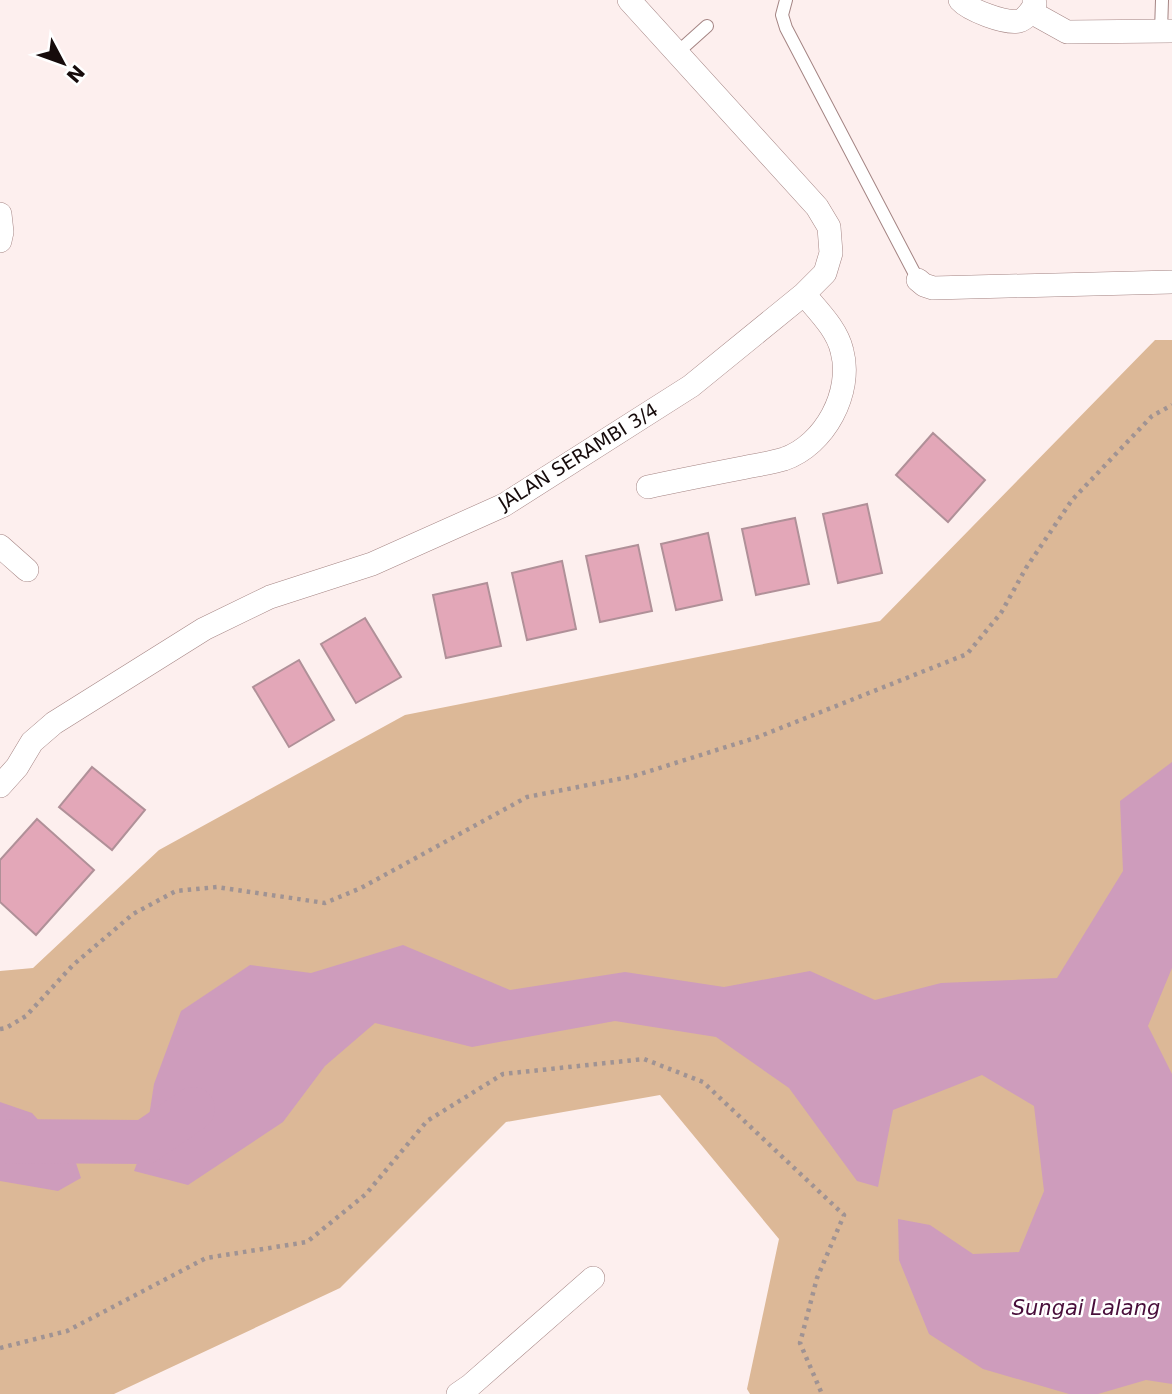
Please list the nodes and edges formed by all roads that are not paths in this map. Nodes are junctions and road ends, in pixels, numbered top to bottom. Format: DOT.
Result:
graph roads {
  1 [pos="629,0"];
  2 [pos="786,0"];
  3 [pos="960,0"];
  4 [pos="1162,0"];
  5 [pos="1032,6"];
  6 [pos="707,26"];
  7 [pos="1167,31"];
  8 [pos="678,52"];
  9 [pos="0,214"];
  10 [pos="0,241"];
  11 [pos="918,280"];
  12 [pos="1172,282"];
  13 [pos="804,294"];
  14 [pos="648,487"];
  15 [pos="0,546"];
  16 [pos="27,570"];
  17 [pos="0,786"];
  18 [pos="593,1278"];
  19 [pos="458,1394"];
  1 -- 8 [label="street, JALAN SERAMBI 3/4"];
  2 -- 11 [label="lane"];
  3 -- 5 [label="street"];
  4 -- 7 [label="lane"];
  5 -- 7 [label="street"];
  6 -- 8 [label="lane"];
  8 -- 13 [label="street, JALAN SERAMBI 3/4"];
  9 -- 10 [label="street"];
  11 -- 12 [label="street"];
  13 -- 14 [label="street"];
  13 -- 17 [label="street, JALAN SERAMBI 3/4"];
  15 -- 16 [label="street"];
  18 -- 19 [label="street"];
}
